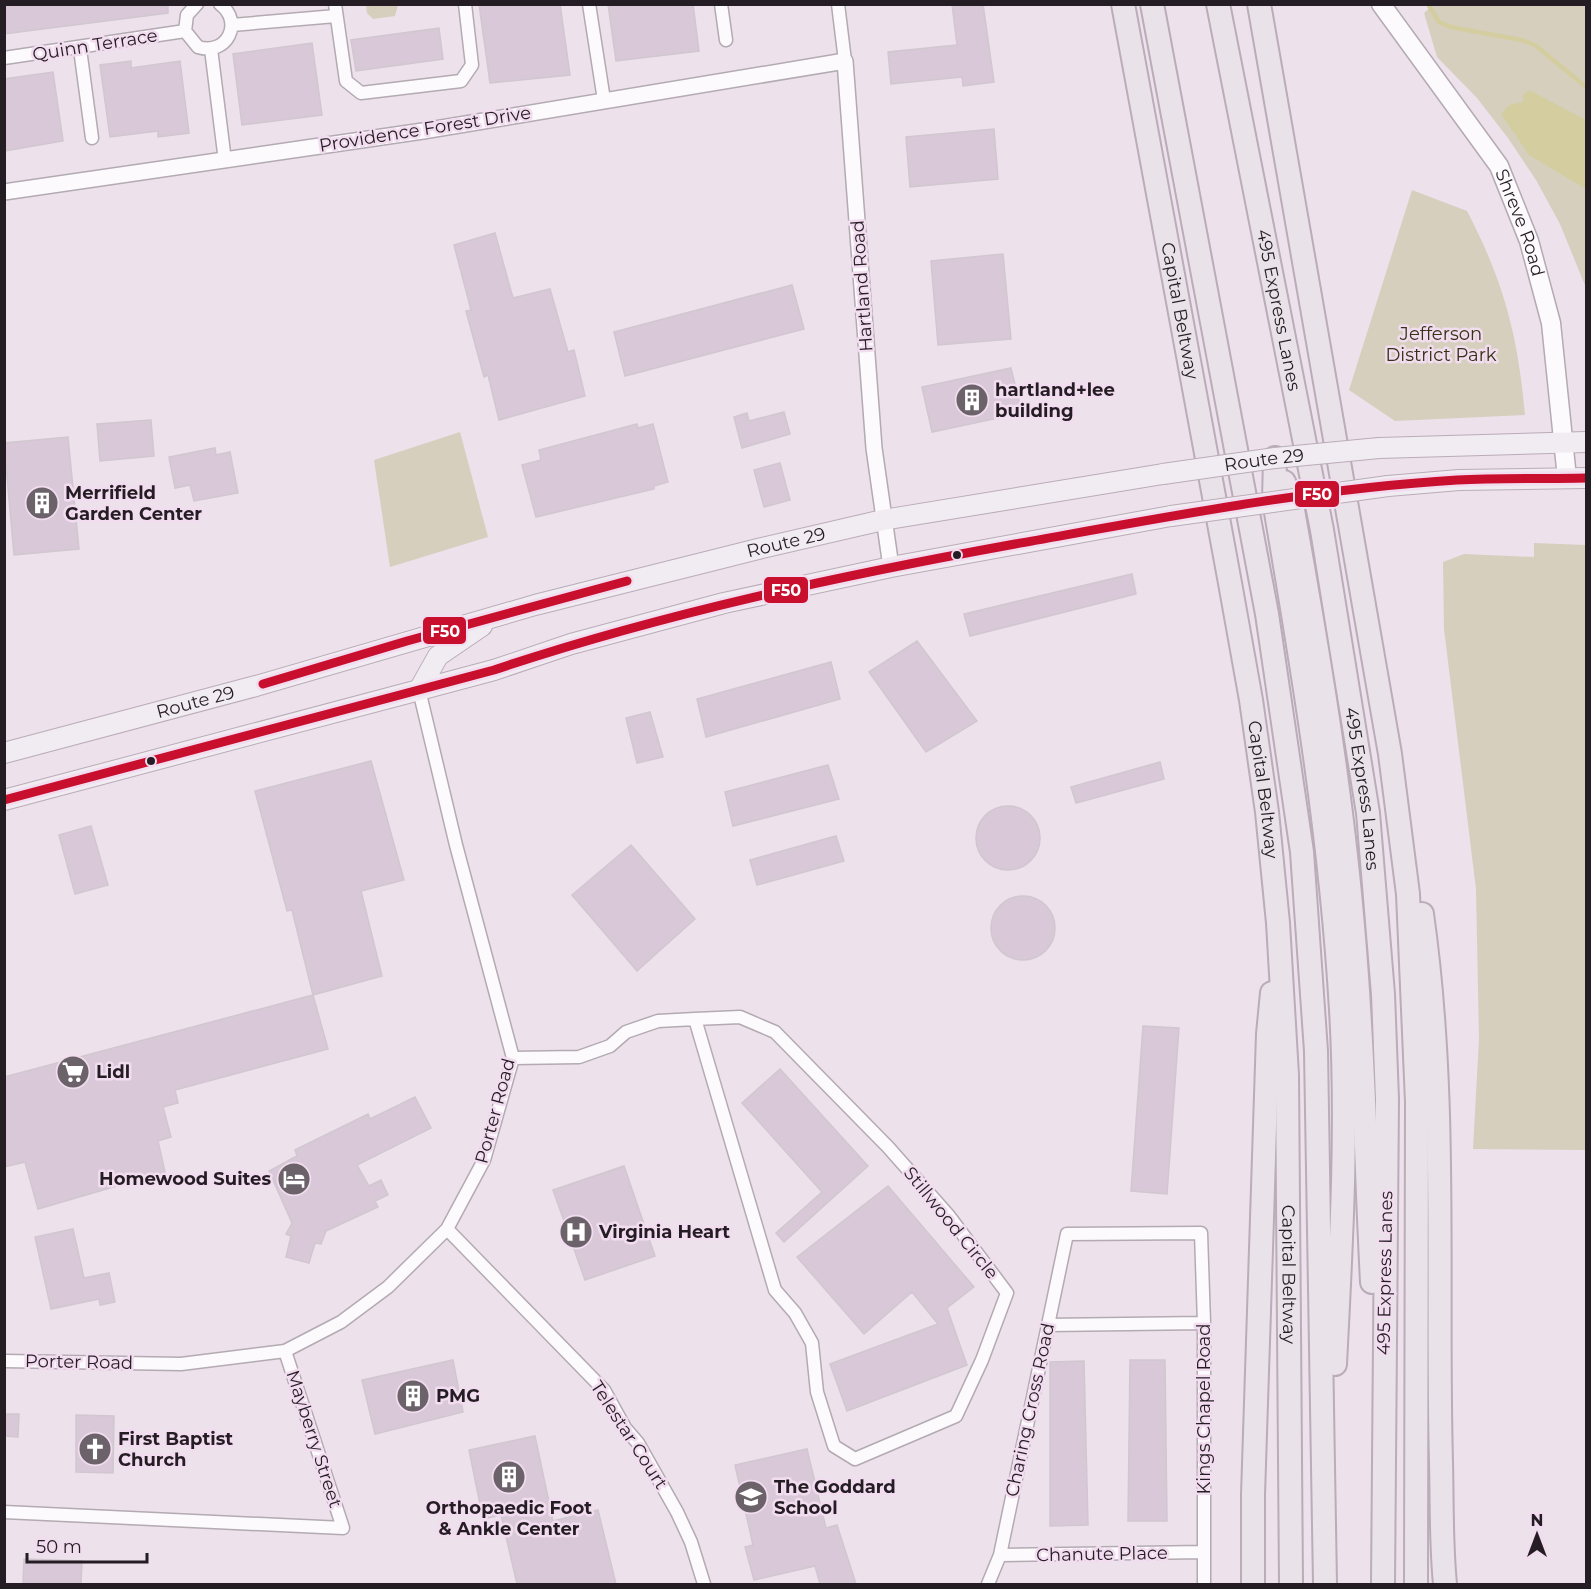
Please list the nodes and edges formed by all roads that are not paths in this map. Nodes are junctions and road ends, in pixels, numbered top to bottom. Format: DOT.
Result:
graph roads {
  1 [pos="197,4"];
  2 [pos="220,4"];
  3 [pos="465,4"];
  4 [pos="589,4"];
  5 [pos="721,4"];
  6 [pos="838,4"];
  7 [pos="1123,4"];
  8 [pos="1152,4"];
  9 [pos="1218,4"];
  10 [pos="1259,4"];
  11 [pos="1381,4"];
  12 [pos="335,10"];
  13 [pos="232,25"];
  14 [pos="185,31"];
  15 [pos="726,40"];
  16 [pos="80,49"];
  17 [pos="211,49"];
  18 [pos="4,58"];
  19 [pos="845,61"];
  20 [pos="604,100"];
  21 [pos="92,138"];
  22 [pos="225,161"];
  23 [pos="4,192"];
  24 [pos="1563,441"];
  25 [pos="1587,442"];
  26 [pos="1275,459"];
  27 [pos="1567,478"];
  28 [pos="1587,478"];
  29 [pos="1282,500"];
  30 [pos="884,520"];
  31 [pos="1293,560"];
  32 [pos="891,567"];
  33 [pos="494,618"];
  34 [pos="419,690"];
  35 [pos="4,753"];
  36 [pos="1390,754"];
  37 [pos="4,800"];
  38 [pos="1278,923"];
  39 [pos="695,1018"];
  40 [pos="513,1058"];
  41 [pos="447,1228"];
  42 [pos="1201,1233"];
  43 [pos="1204,1323"];
  44 [pos="1048,1325"];
  45 [pos="285,1351"];
  46 [pos="4,1361"];
  47 [pos="1383,1509"];
  48 [pos="4,1512"];
  49 [pos="1204,1552"];
  50 [pos="1000,1555"];
  51 [pos="1325,1581"];
  52 [pos="704,1584"];
  53 [pos="988,1584"];
  54 [pos="1204,1584"];
  55 [pos="1253,1584"];
  56 [pos="1291,1584"];
  57 [pos="1383,1584"];
  58 [pos="1416,1584"];
  59 [pos="1445,1584"];
  1 -- 14 [label="street"];
  2 -- 13 [label="street"];
  3 -- 12 [label="street"];
  4 -- 20 [label="street"];
  5 -- 15 [label="street"];
  6 -- 19 [label="street, Hartland Road"];
  7 -- 38 [label="highway, Capital Beltway"];
  8 -- 51 [label="highway"];
  9 -- 47 [label="highway, 495 Express Lanes"];
  10 -- 36 [label="highway"];
  11 -- 24 [label="main road, Shreve Road"];
  12 -- 13 [label="street"];
  13 -- 17 [label="street"];
  14 -- 16 [label="street, Quinn Terrace"];
  14 -- 17 [label="street"];
  16 -- 18 [label="street, Quinn Terrace"];
  16 -- 21 [label="street"];
  17 -- 22 [label="street"];
  19 -- 20 [label="street, Providence Forest Drive"];
  19 -- 30 [label="street, Hartland Road"];
  20 -- 22 [label="street, Providence Forest Drive"];
  22 -- 23 [label="street, Providence Forest Drive"];
  24 -- 25 [label="main road, Route 29"];
  24 -- 26 [label="main road, Route 29, bridge"];
  24 -- 27 [label="main road, Shreve Road"];
  26 -- 29 [label="highway"];
  26 -- 30 [label="main road, Route 29, bridge"];
  27 -- 28 [label="main road"];
  27 -- 29 [label="main road, bridge"];
  29 -- 31 [label="highway"];
  29 -- 32 [label="main road, bridge"];
  30 -- 32 [label="street, Hartland Road"];
  30 -- 33 [label="main road, Route 29"];
  31 -- 47 [label="highway"];
  31 -- 51 [label="highway"];
  32 -- 34 [label="main road"];
  33 -- 34 [label="main road"];
  33 -- 35 [label="main road, Route 29"];
  34 -- 37 [label="main road"];
  34 -- 40 [label="street, Porter Road"];
  36 -- 58 [label="highway"];
  36 -- 59 [label="highway"];
  38 -- 55 [label="highway"];
  38 -- 56 [label="highway, Capital Beltway"];
  39 -- 39 [label="street, Stillwood Circle"];
  39 -- 40 [label="street, Stillwood Circle"];
  40 -- 41 [label="street, Porter Road"];
  41 -- 45 [label="street, Porter Road"];
  41 -- 52 [label="street, Telestar Court"];
  42 -- 43 [label="street, Kings Chapel Road"];
  42 -- 44 [label="street, Charing Cross Road"];
  43 -- 44 [label="street"];
  43 -- 49 [label="street, Kings Chapel Road"];
  44 -- 50 [label="street, Charing Cross Road"];
  45 -- 46 [label="street, Porter Road"];
  45 -- 48 [label="street, Mayberry Street"];
  47 -- 57 [label="highway, 495 Express Lanes"];
  49 -- 50 [label="street, Chanute Place"];
  49 -- 54 [label="street, Kings Chapel Road"];
  50 -- 53 [label="street, Charing Cross Road"];
}
